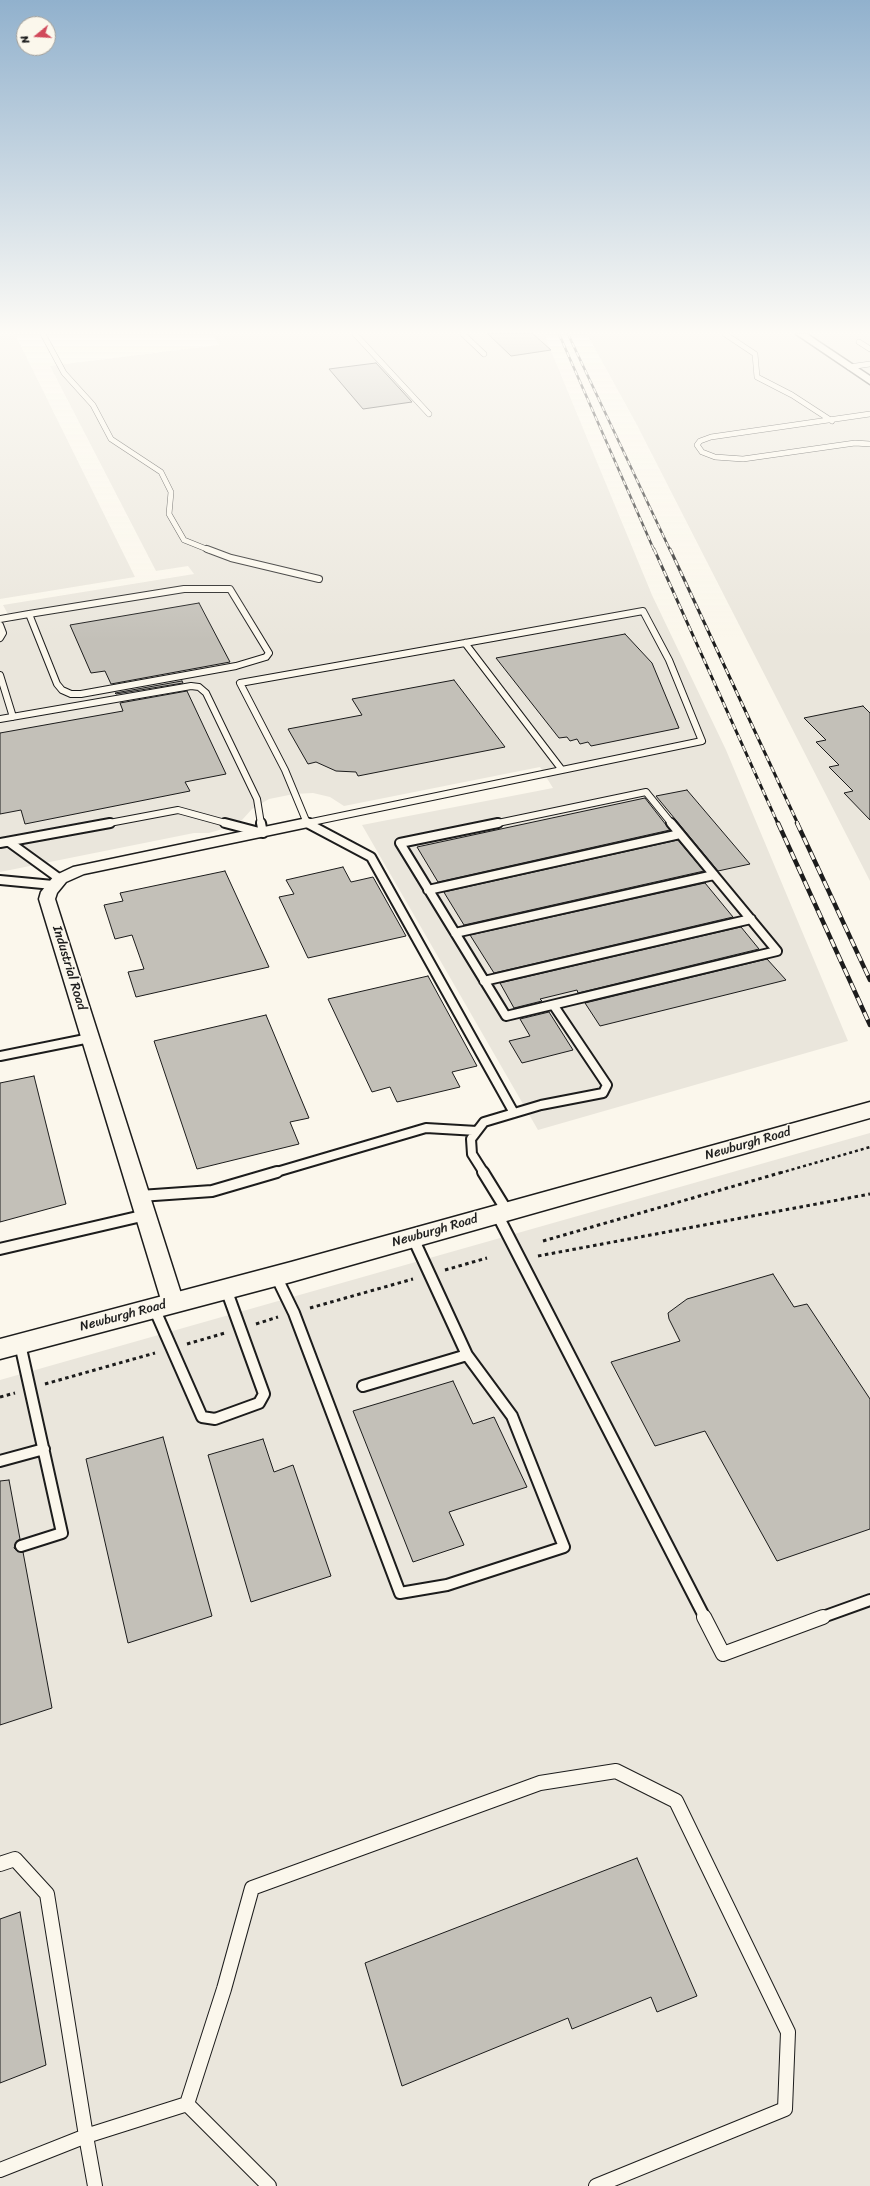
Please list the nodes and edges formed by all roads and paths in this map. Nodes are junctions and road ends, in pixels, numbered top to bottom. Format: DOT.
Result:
graph roads {
  1 [pos="109,436"];
  2 [pos="725,436"];
  3 [pos="870,444"];
  4 [pos="319,579"];
  5 [pos="29,614"];
  6 [pos="0,619"];
  7 [pos="0,625"];
  8 [pos="0,638"];
  9 [pos="466,643"];
  10 [pos="0,674"];
  11 [pos="1,684"];
  12 [pos="13,717"];
  13 [pos="0,719"];
  14 [pos="562,770"];
  15 [pos="307,823"];
  16 [pos="263,832"];
  17 [pos="680,834"];
  18 [pos="10,842"];
  19 [pos="0,844"];
  20 [pos="714,875"];
  21 [pos="0,880"];
  22 [pos="57,882"];
  23 [pos="428,890"];
  24 [pos="751,919"];
  25 [pos="455,933"];
  26 [pos="484,981"];
  27 [pos="554,1006"];
  28 [pos="90,1038"];
  29 [pos="0,1056"];
  30 [pos="870,1110"];
  31 [pos="514,1113"];
  32 [pos="477,1131"];
  33 [pos="870,1147"];
  34 [pos="870,1194"];
  35 [pos="140,1196"];
  36 [pos="502,1213"];
  37 [pos="146,1215"];
  38 [pos="413,1238"];
  39 [pos="543,1241"];
  40 [pos="0,1249"];
  41 [pos="520,1258"];
  42 [pos="276,1276"];
  43 [pos="226,1289"];
  44 [pos="164,1305"];
  45 [pos="10,1346"];
  46 [pos="467,1355"];
  47 [pos="363,1386"];
  48 [pos="44,1449"];
  49 [pos="0,1461"];
  50 [pos="22,1546"];
  51 [pos="870,1600"];
  52 [pos="0,1864"];
  53 [pos="188,2104"];
  54 [pos="86,2136"];
  55 [pos="0,2170"];
  56 [pos="95,2186"];
  57 [pos="269,2186"];
  58 [pos="596,2186"];
  1 -- 4 [label="lane"];
  2 -- 3 [label="lane"];
  5 -- 5 [label="lane"];
  5 -- 6 [label="lane"];
  7 -- 8 [label="lane"];
  9 -- 14 [label="lane"];
  9 -- 14 [label="lane"];
  9 -- 15 [label="lane"];
  10 -- 11 [label="lane"];
  11 -- 12 [label="lane"];
  12 -- 13 [label="lane"];
  12 -- 16 [label="lane"];
  14 -- 15 [label="lane"];
  15 -- 16 [label="street"];
  15 -- 31 [label="lane"];
  16 -- 18 [label="lane"];
  16 -- 22 [label="street"];
  17 -- 20 [label="lane"];
  17 -- 23 [label="lane"];
  17 -- 23 [label="lane"];
  18 -- 19 [label="lane"];
  18 -- 22 [label="lane"];
  20 -- 24 [label="lane"];
  20 -- 25 [label="lane"];
  21 -- 22 [label="lane"];
  22 -- 28 [label="street, Industrial Road"];
  23 -- 25 [label="lane"];
  24 -- 26 [label="lane"];
  24 -- 27 [label="lane"];
  25 -- 26 [label="lane"];
  26 -- 27 [label="lane"];
  27 -- 31 [label="lane"];
  28 -- 29 [label="lane"];
  28 -- 35 [label="street, Industrial Road"];
  30 -- 36 [label="main road, Newburgh Road"];
  31 -- 32 [label="lane"];
  32 -- 35 [label="lane"];
  32 -- 36 [label="lane"];
  33 -- 39 [label="path"];
  34 -- 41 [label="path"];
  35 -- 37 [label="street, Industrial Road"];
  36 -- 38 [label="main road, Newburgh Road"];
  36 -- 41 [label="lane"];
  37 -- 40 [label="lane"];
  37 -- 44 [label="street, Industrial Road"];
  38 -- 42 [label="main road, Newburgh Road"];
  38 -- 46 [label="lane"];
  41 -- 51 [label="lane"];
  42 -- 43 [label="main road, Newburgh Road"];
  42 -- 46 [label="lane"];
  43 -- 44 [label="main road, Newburgh Road"];
  43 -- 44 [label="lane"];
  44 -- 45 [label="main road, Newburgh Road"];
  45 -- 48 [label="lane"];
  46 -- 47 [label="lane"];
  48 -- 49 [label="lane"];
  48 -- 50 [label="lane"];
  52 -- 54 [label="lane"];
  53 -- 54 [label="lane"];
  53 -- 57 [label="lane"];
  53 -- 58 [label="lane"];
  54 -- 55 [label="lane"];
  54 -- 56 [label="lane"];
}
